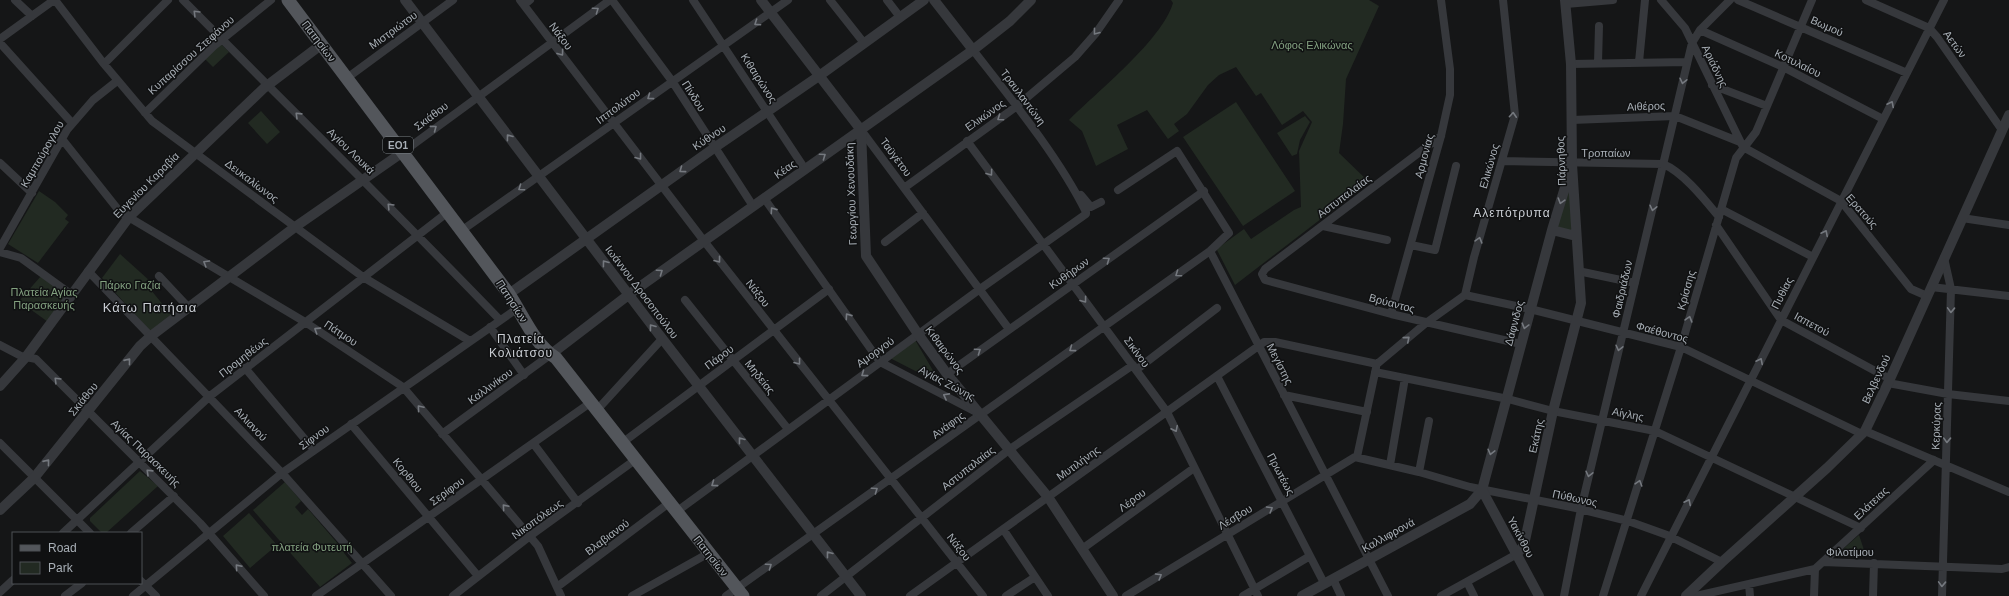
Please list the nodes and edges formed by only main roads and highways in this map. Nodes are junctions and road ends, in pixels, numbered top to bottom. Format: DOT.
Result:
graph roads {
  1 [pos="288,0"];
  2 [pos="740,592"];
  1 -- 2 [label="main road, Πατησίων / ΕΟ1"];
}
